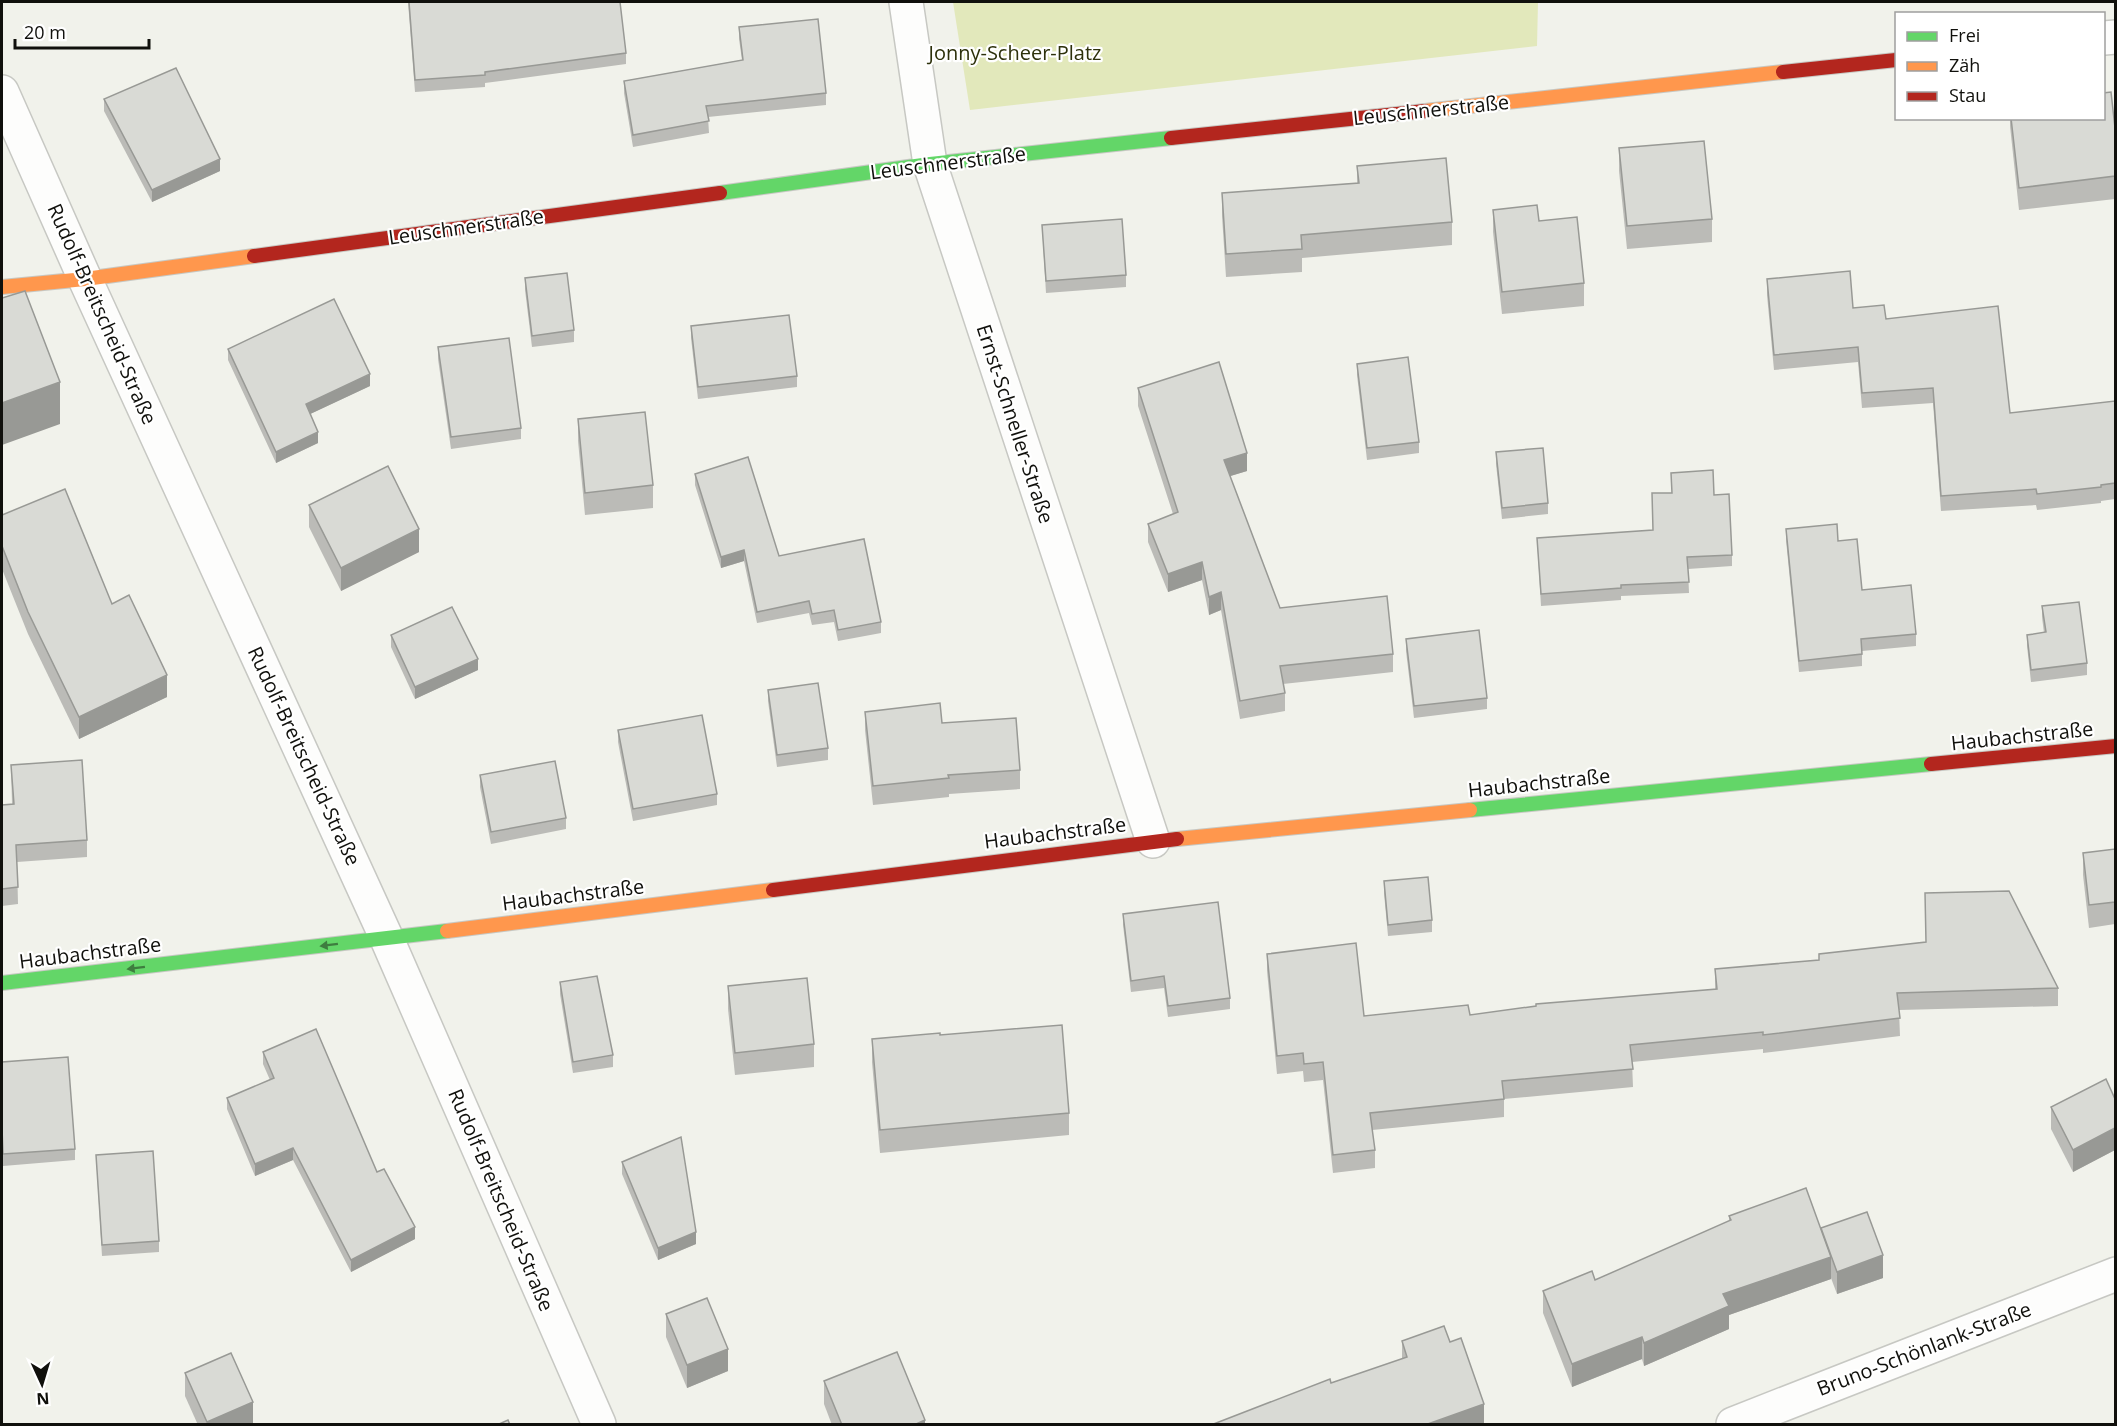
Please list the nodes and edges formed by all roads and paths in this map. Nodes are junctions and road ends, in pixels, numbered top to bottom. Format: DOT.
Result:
graph roads {
  1 [pos="906,2"];
  2 [pos="1895,60"];
  3 [pos="2,92"];
  4 [pos="930,164"];
  5 [pos="85,279"];
  6 [pos="2,287"];
  7 [pos="2115,746"];
  8 [pos="1153,840"];
  9 [pos="387,939"];
  10 [pos="2,983"];
  11 [pos="2115,1274"];
  12 [pos="599,1425"];
  13 [pos="1733,1425"];
  1 -- 4 [label="street, Ernst-Schneller-Straße"];
  2 -- 4 [label="street, Leuschnerstraße"];
  3 -- 5 [label="street, Rudolf-Breitscheid-Straße"];
  4 -- 5 [label="street, Leuschnerstraße"];
  4 -- 8 [label="street, Ernst-Schneller-Straße"];
  5 -- 6 [label="street, Leuschnerstraße"];
  5 -- 9 [label="street, Rudolf-Breitscheid-Straße"];
  7 -- 8 [label="street, Haubachstraße"];
  8 -- 9 [label="street, Haubachstraße"];
  9 -- 10 [label="street, Haubachstraße, one-way"];
  9 -- 12 [label="street, Rudolf-Breitscheid-Straße"];
  11 -- 13 [label="street, Bruno-Schönlank-Straße"];
}
